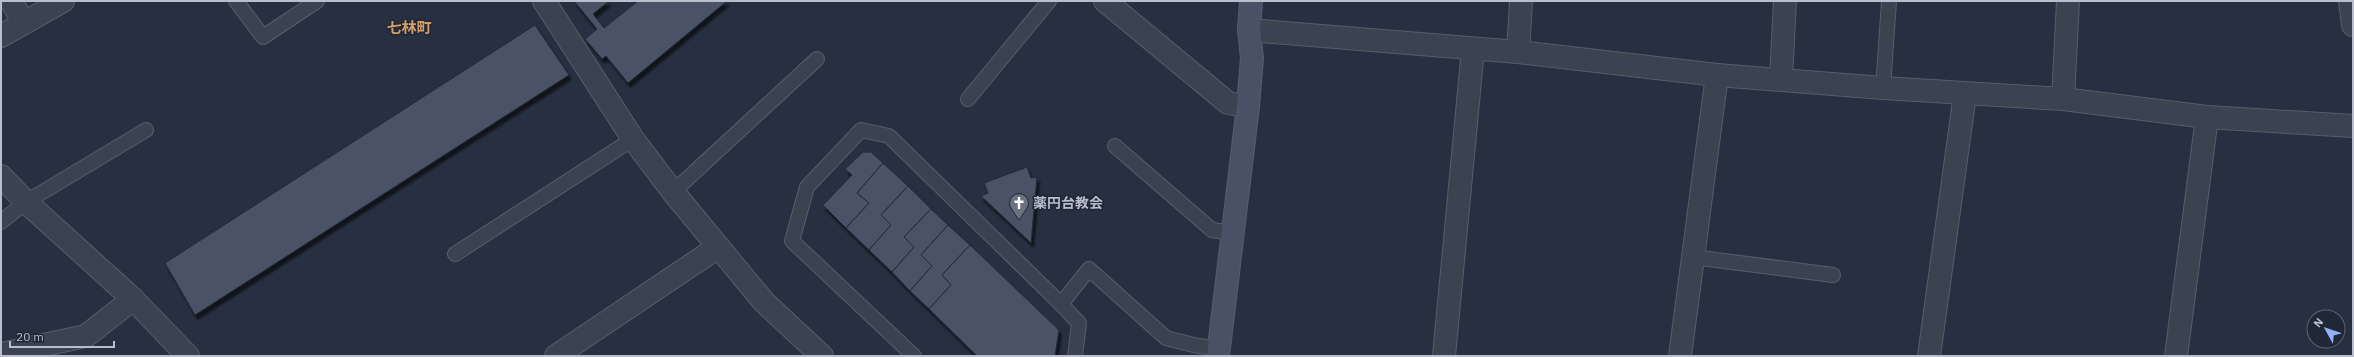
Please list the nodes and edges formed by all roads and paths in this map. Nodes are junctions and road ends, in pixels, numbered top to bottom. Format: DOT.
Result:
graph roads {
  1 [pos="11,1"];
  2 [pos="63,1"];
  3 [pos="236,1"];
  4 [pos="317,1"];
  5 [pos="544,1"];
  6 [pos="1049,1"];
  7 [pos="1104,1"];
  8 [pos="1251,1"];
  9 [pos="1521,1"];
  10 [pos="1785,1"];
  11 [pos="1889,1"];
  12 [pos="2068,1"];
  13 [pos="2350,1"];
  14 [pos="24,23"];
  15 [pos="2353,25"];
  16 [pos="1250,30"];
  17 [pos="1,36"];
  18 [pos="1473,49"];
  19 [pos="1518,52"];
  20 [pos="817,60"];
  21 [pos="1717,75"];
  22 [pos="1781,78"];
  23 [pos="1884,88"];
  24 [pos="1965,94"];
  25 [pos="968,99"];
  26 [pos="2063,99"];
  27 [pos="1248,106"];
  28 [pos="2207,117"];
  29 [pos="2353,126"];
  30 [pos="146,130"];
  31 [pos="633,139"];
  32 [pos="1115,146"];
  33 [pos="1,176"];
  34 [pos="673,192"];
  35 [pos="26,202"];
  36 [pos="1,222"];
  37 [pos="1232,233"];
  38 [pos="718,247"];
  39 [pos="456,254"];
  40 [pos="1693,257"];
  41 [pos="1833,275"];
  42 [pos="133,299"];
  43 [pos="1060,304"];
  44 [pos="1218,352"];
  45 [pos="1,354"];
  46 [pos="188,356"];
  47 [pos="556,356"];
  48 [pos="822,356"];
  49 [pos="914,356"];
  50 [pos="1075,356"];
  51 [pos="1444,356"];
  52 [pos="1680,356"];
  53 [pos="1929,356"];
  54 [pos="2176,356"];
  1 -- 14 [label="street"];
  2 -- 14 [label="street"];
  3 -- 4 [label="lane"];
  5 -- 31 [label="street"];
  6 -- 25 [label="lane"];
  7 -- 27 [label="street"];
  8 -- 16 [label="street"];
  9 -- 19 [label="street"];
  10 -- 22 [label="street"];
  11 -- 23 [label="lane"];
  12 -- 26 [label="street"];
  13 -- 15 [label="street"];
  14 -- 17 [label="street"];
  16 -- 18 [label="street"];
  16 -- 27 [label="street"];
  18 -- 19 [label="street"];
  18 -- 51 [label="street"];
  19 -- 21 [label="street"];
  20 -- 34 [label="lane"];
  21 -- 22 [label="street"];
  21 -- 40 [label="street"];
  22 -- 23 [label="street"];
  23 -- 24 [label="street"];
  24 -- 26 [label="street"];
  24 -- 53 [label="street"];
  26 -- 28 [label="street"];
  27 -- 37 [label="street"];
  28 -- 29 [label="street"];
  28 -- 54 [label="street"];
  30 -- 35 [label="lane"];
  31 -- 34 [label="street"];
  31 -- 39 [label="lane"];
  32 -- 37 [label="lane"];
  33 -- 35 [label="street"];
  34 -- 38 [label="street"];
  35 -- 36 [label="lane"];
  35 -- 42 [label="street"];
  37 -- 44 [label="street"];
  38 -- 47 [label="street"];
  38 -- 48 [label="street"];
  40 -- 41 [label="lane"];
  40 -- 52 [label="street"];
  42 -- 45 [label="street"];
  42 -- 46 [label="street"];
  43 -- 44 [label="lane"];
  43 -- 49 [label="lane"];
  43 -- 50 [label="lane"];
}
